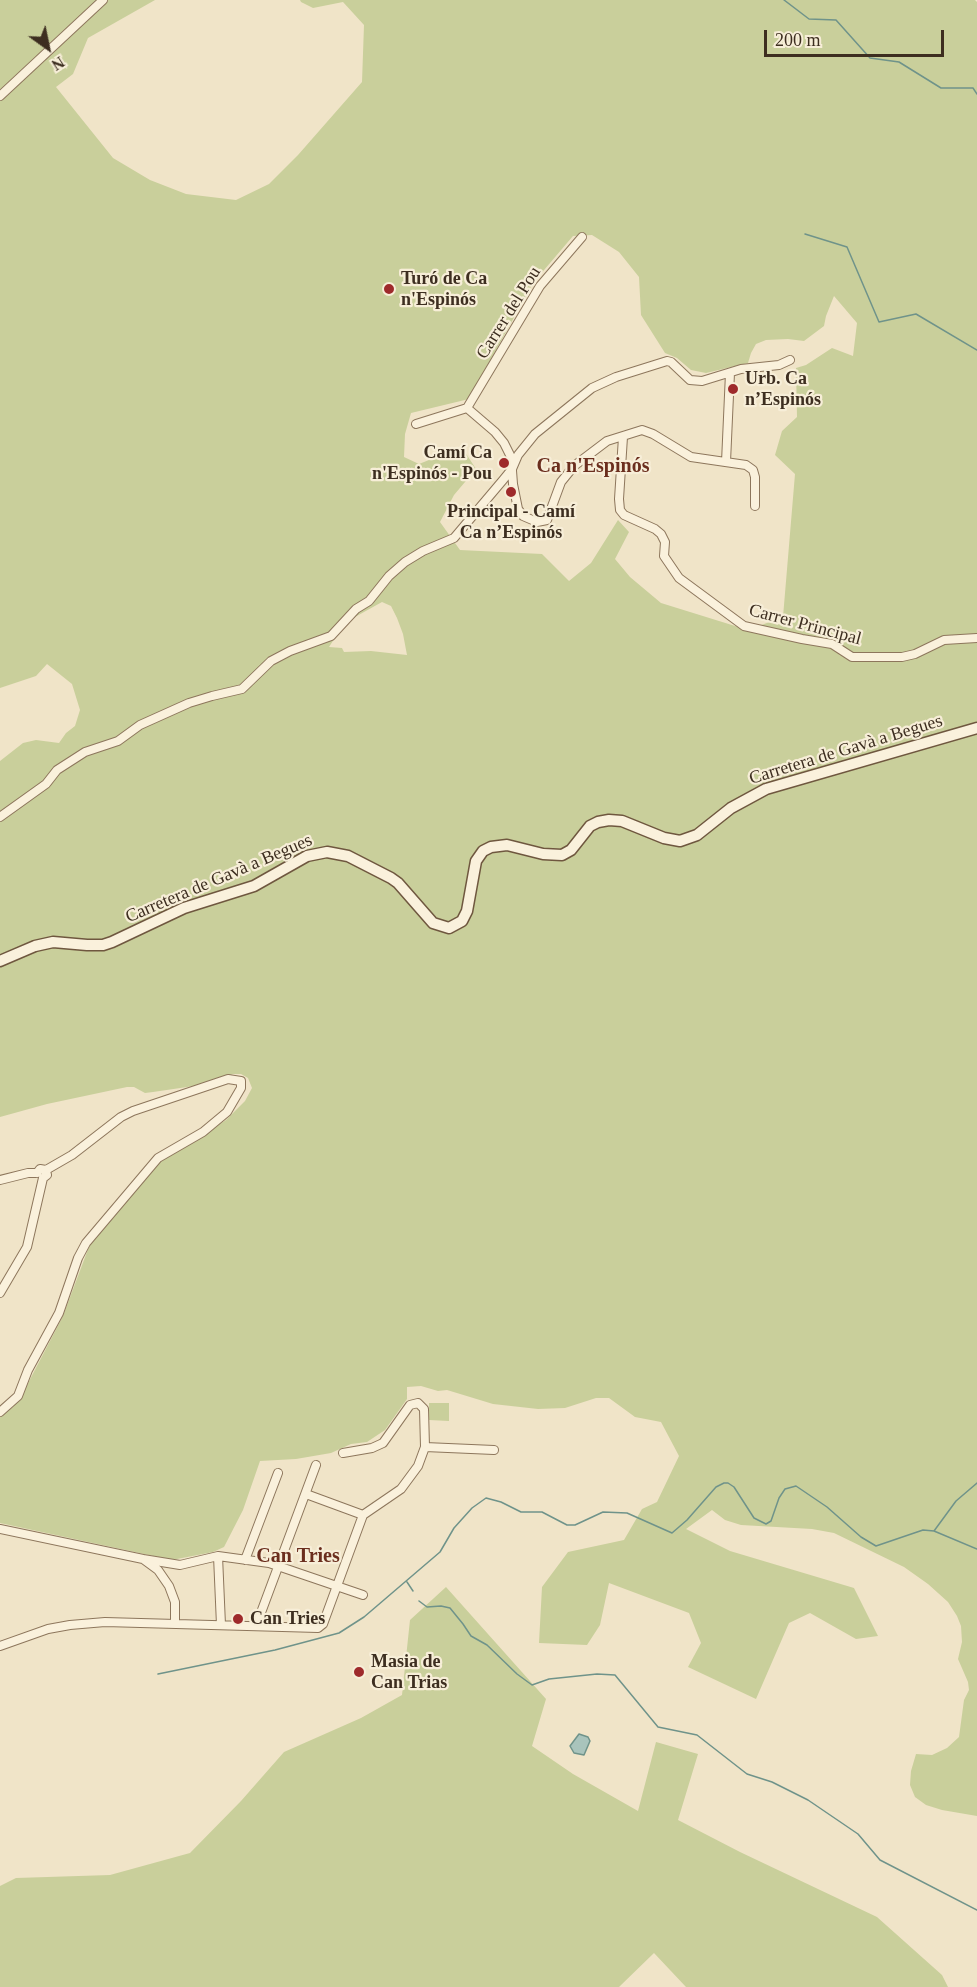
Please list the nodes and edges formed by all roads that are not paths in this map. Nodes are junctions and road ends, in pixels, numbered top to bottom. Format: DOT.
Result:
graph roads {
  1 [pos="103,0"];
  2 [pos="0,96"];
  3 [pos="582,237"];
  4 [pos="790,360"];
  5 [pos="730,373"];
  6 [pos="467,408"];
  7 [pos="416,424"];
  8 [pos="623,437"];
  9 [pos="726,462"];
  10 [pos="512,469"];
  11 [pos="755,506"];
  12 [pos="977,638"];
  13 [pos="977,726"];
  14 [pos="0,817"];
  15 [pos="0,956"];
  16 [pos="0,961"];
  17 [pos="42,1174"];
  18 [pos="0,1180"];
  19 [pos="0,1293"];
  20 [pos="0,1412"];
  21 [pos="425,1448"];
  22 [pos="494,1450"];
  23 [pos="343,1453"];
  24 [pos="316,1465"];
  25 [pos="278,1473"];
  26 [pos="306,1494"];
  27 [pos="363,1515"];
  28 [pos="0,1528"];
  29 [pos="218,1556"];
  30 [pos="143,1559"];
  31 [pos="245,1560"];
  32 [pos="279,1565"];
  33 [pos="337,1586"];
  34 [pos="363,1595"];
  35 [pos="175,1623"];
  36 [pos="221,1625"];
  37 [pos="256,1626"];
  38 [pos="0,1646"];
  1 -- 2 [label="street"];
  3 -- 6 [label="street, Carrer del Pou"];
  4 -- 5 [label="street"];
  5 -- 9 [label="street"];
  5 -- 10 [label="street"];
  6 -- 7 [label="street"];
  6 -- 10 [label="street"];
  8 -- 9 [label="street"];
  8 -- 10 [label="street"];
  8 -- 12 [label="street, Carrer Principal"];
  9 -- 11 [label="street"];
  10 -- 14 [label="street"];
  13 -- 15 [label="main road, Carretera de Gavà a Begues"];
  13 -- 16 [label="main road, Carretera de Gavà a Begues"];
  17 -- 18 [label="street"];
  17 -- 19 [label="street"];
  17 -- 20 [label="street"];
  21 -- 22 [label="street"];
  21 -- 23 [label="street"];
  21 -- 27 [label="street"];
  24 -- 26 [label="street"];
  25 -- 31 [label="street"];
  26 -- 27 [label="street"];
  26 -- 32 [label="street"];
  27 -- 33 [label="street"];
  28 -- 30 [label="street"];
  29 -- 30 [label="street"];
  29 -- 31 [label="street"];
  29 -- 36 [label="street"];
  30 -- 35 [label="street"];
  31 -- 32 [label="street"];
  32 -- 33 [label="street"];
  32 -- 37 [label="street"];
  33 -- 34 [label="street"];
  33 -- 37 [label="street"];
  35 -- 36 [label="street"];
  35 -- 38 [label="street"];
  36 -- 37 [label="street"];
}
